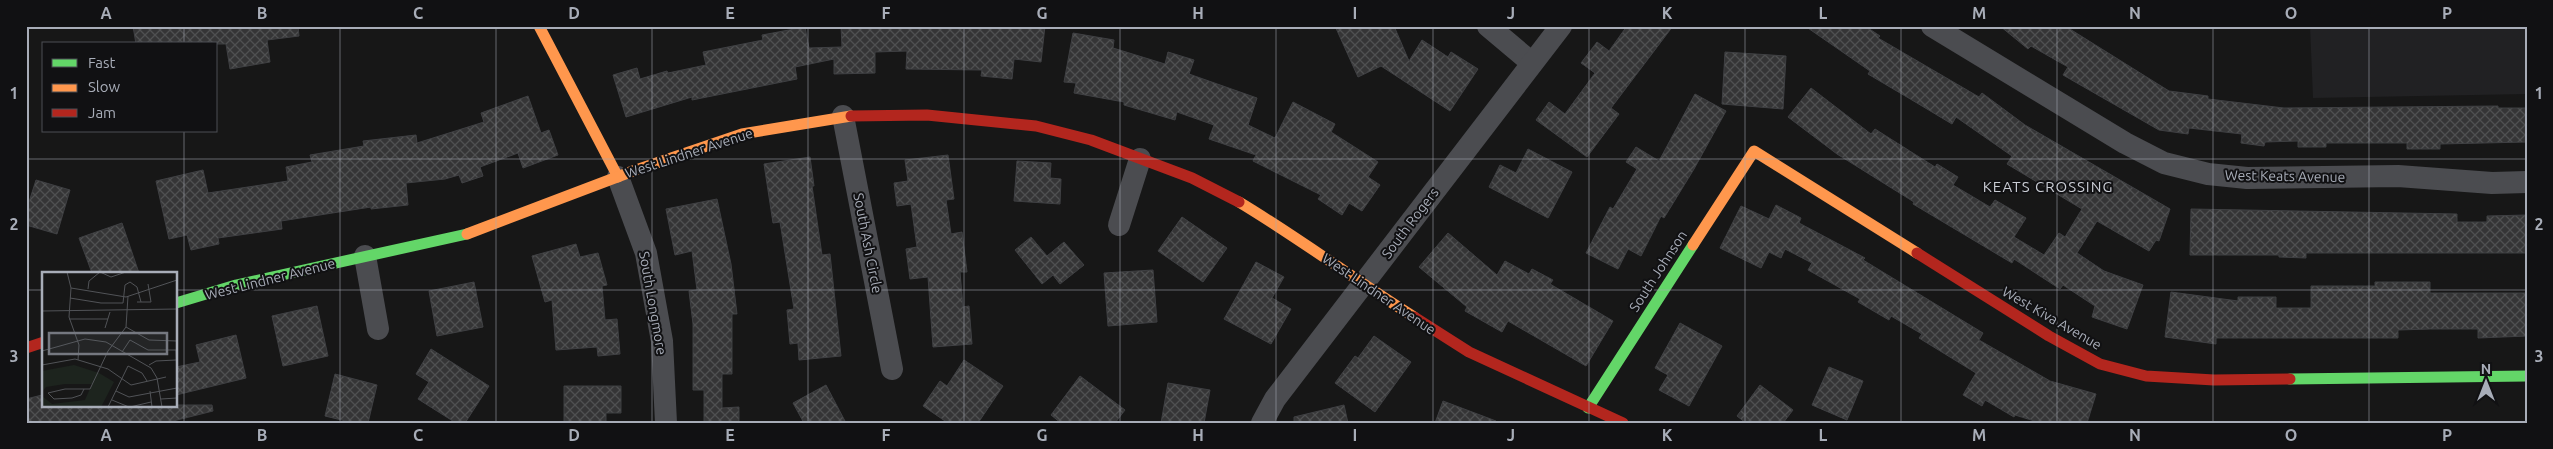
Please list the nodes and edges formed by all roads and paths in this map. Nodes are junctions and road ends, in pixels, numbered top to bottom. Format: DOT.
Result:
graph roads {
  1 [pos="539,26"];
  2 [pos="1488,26"];
  3 [pos="1560,26"];
  4 [pos="1932,26"];
  5 [pos="1532,62"];
  6 [pos="843,116"];
  7 [pos="1754,151"];
  8 [pos="1140,158"];
  9 [pos="618,176"];
  10 [pos="2527,182"];
  11 [pos="1119,226"];
  12 [pos="365,256"];
  13 [pos="1363,285"];
  14 [pos="178,302"];
  15 [pos="378,328"];
  16 [pos="892,369"];
  17 [pos="2527,376"];
  18 [pos="1588,408"];
  19 [pos="666,423"];
  20 [pos="1262,423"];
  21 [pos="1623,423"];
  1 -- 9 [label="street, South Longmore"];
  2 -- 5 [label="street"];
  3 -- 5 [label="street, South Rogers"];
  4 -- 10 [label="street, West Keats Avenue"];
  5 -- 13 [label="street, South Rogers"];
  6 -- 8 [label="street, West Lindner Avenue"];
  6 -- 9 [label="street, West Lindner Avenue"];
  6 -- 16 [label="street, South Ash Circle"];
  7 -- 17 [label="street, West Kiva Avenue"];
  7 -- 18 [label="street, South Johnson"];
  8 -- 11 [label="street"];
  8 -- 13 [label="street, West Lindner Avenue"];
  9 -- 12 [label="street, West Lindner Avenue"];
  9 -- 19 [label="street, South Longmore"];
  12 -- 14 [label="street, West Lindner Avenue"];
  12 -- 15 [label="street"];
  13 -- 18 [label="street, West Lindner Avenue"];
  13 -- 20 [label="street, South Rogers"];
  18 -- 21 [label="street, West Lindner Avenue"];
}
